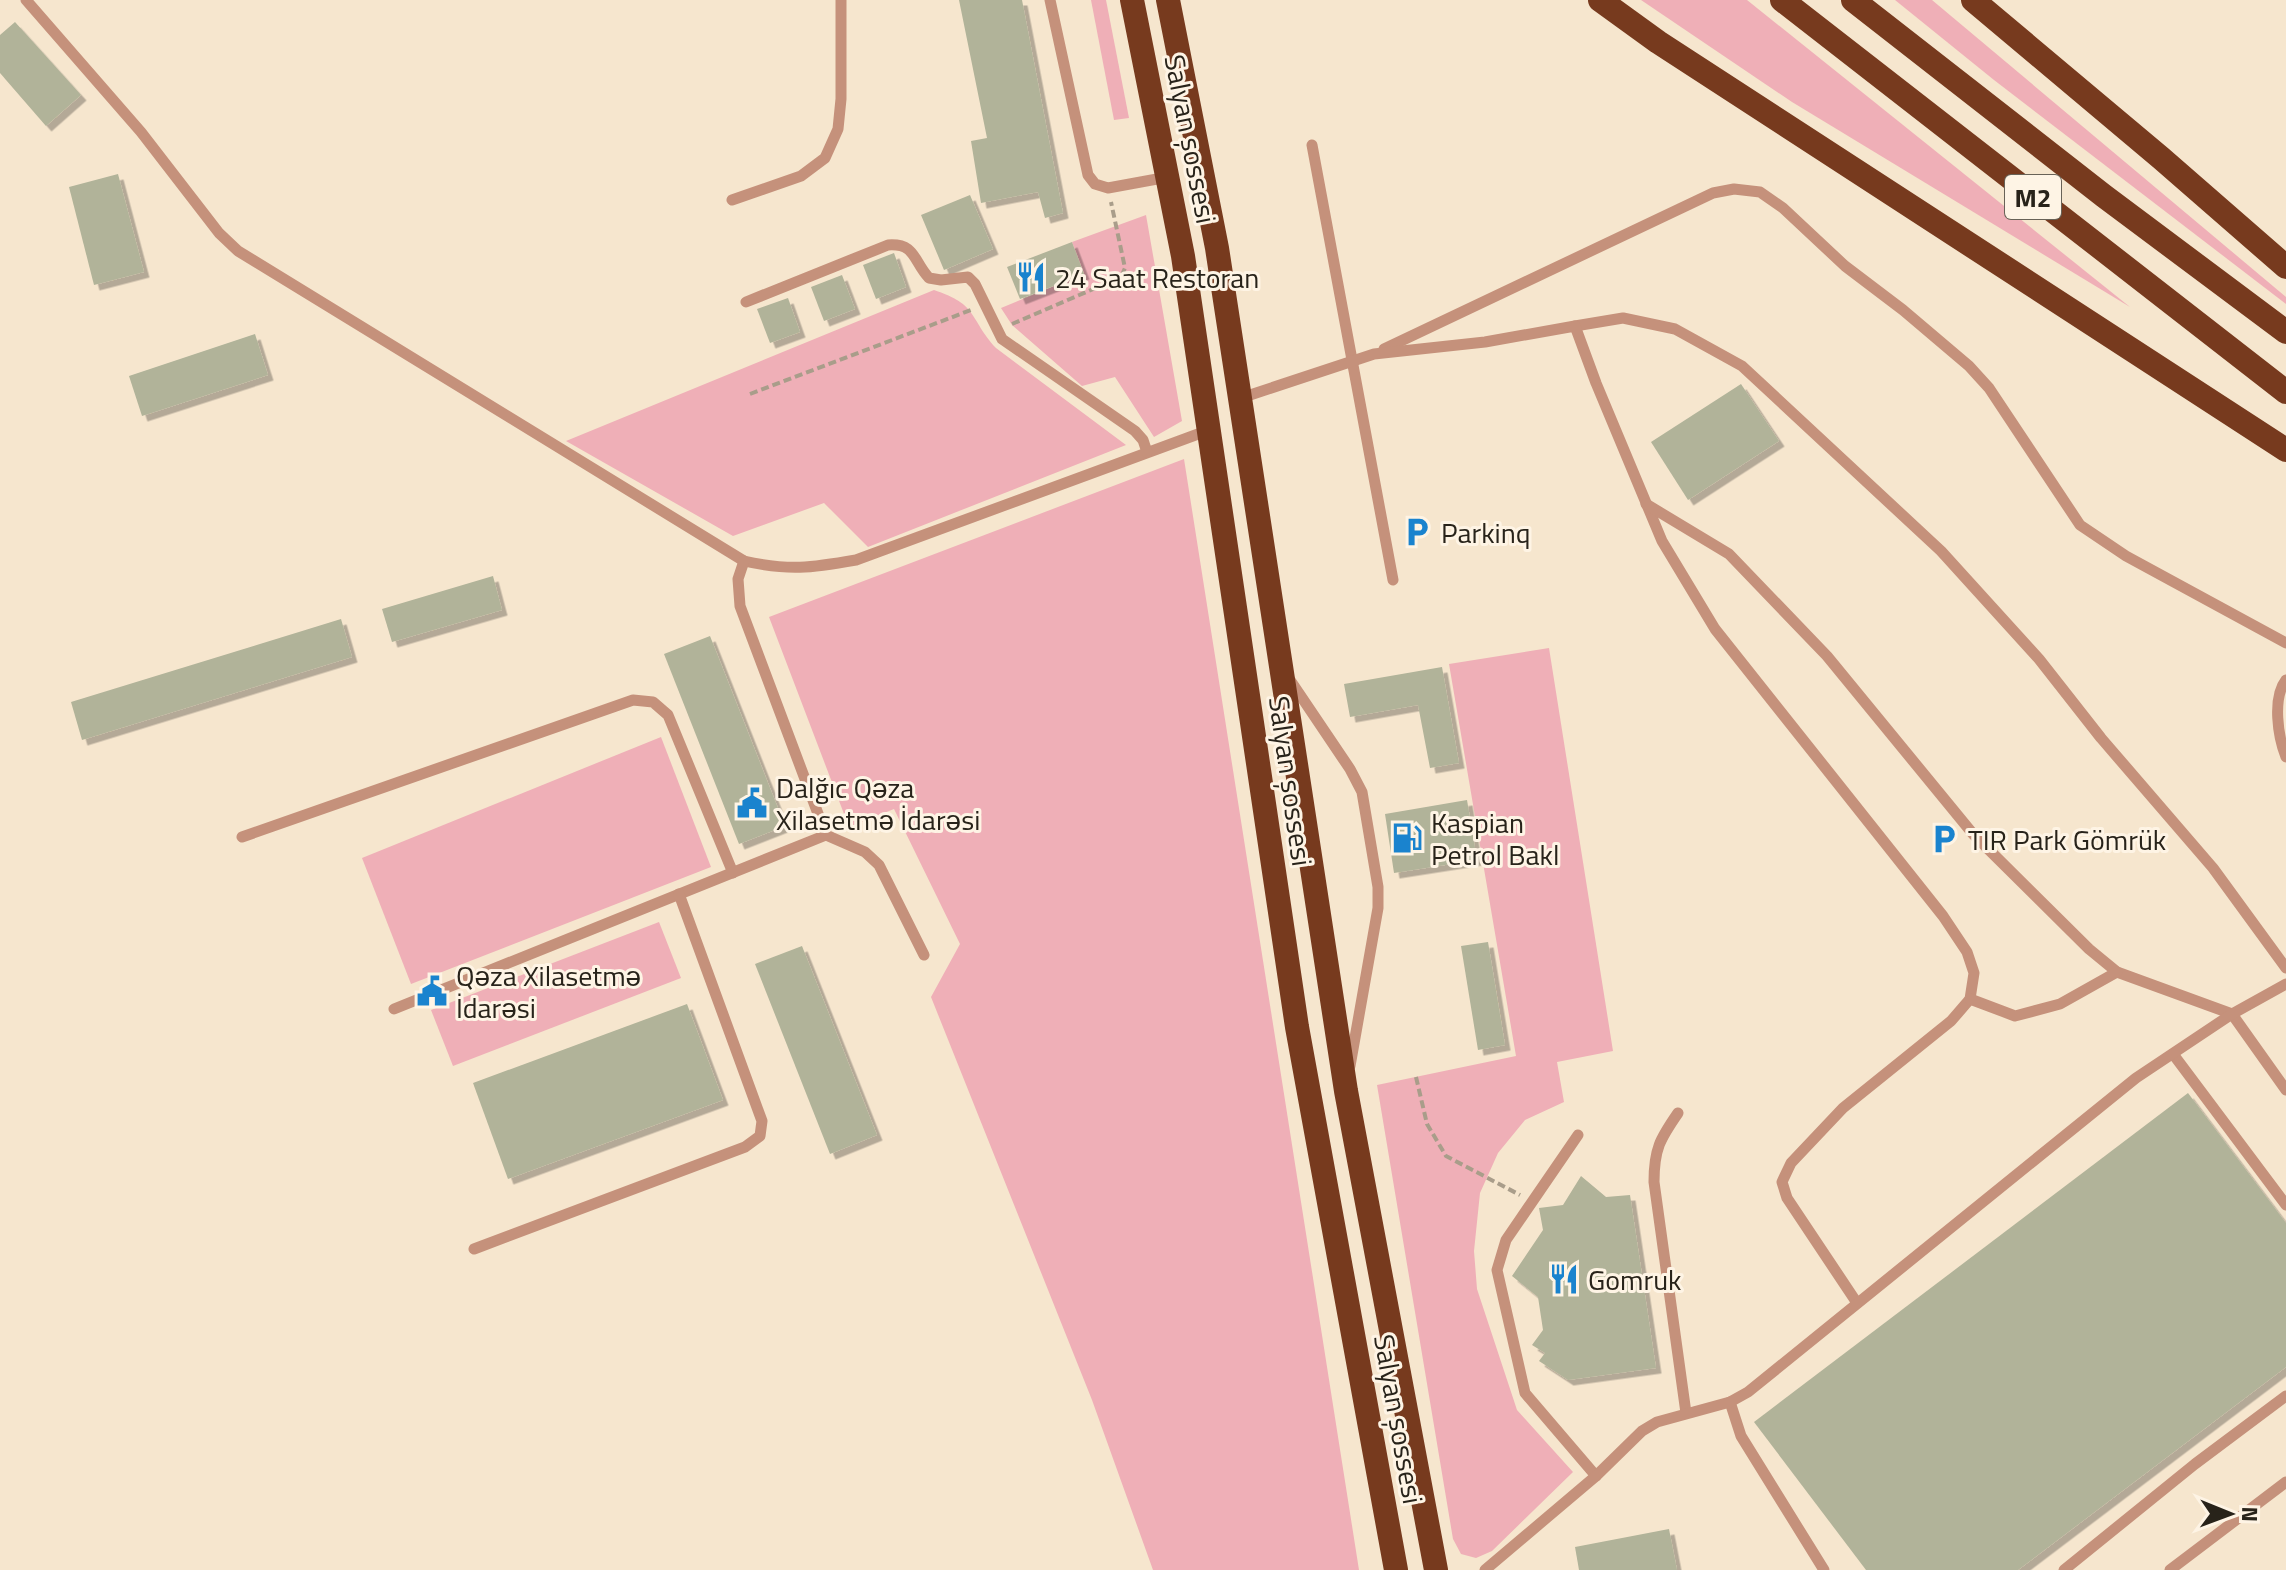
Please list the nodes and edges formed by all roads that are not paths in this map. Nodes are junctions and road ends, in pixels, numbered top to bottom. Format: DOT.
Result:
graph roads {
  1 [pos="26,0"];
  2 [pos="841,0"];
  3 [pos="1050,0"];
  4 [pos="1132,0"];
  5 [pos="1169,0"];
  6 [pos="1600,0"];
  7 [pos="1782,0"];
  8 [pos="1853,0"];
  9 [pos="1973,0"];
  10 [pos="1312,145"];
  11 [pos="1168,177"];
  12 [pos="732,200"];
  13 [pos="2286,267"];
  14 [pos="746,302"];
  15 [pos="1575,326"];
  16 [pos="2286,332"];
  17 [pos="1374,354"];
  18 [pos="1354,361"];
  19 [pos="2286,392"];
  20 [pos="1241,398"];
  21 [pos="1209,430"];
  22 [pos="2286,450"];
  23 [pos="1147,452"];
  24 [pos="1646,504"];
  25 [pos="744,561"];
  26 [pos="1393,580"];
  27 [pos="2286,643"];
  28 [pos="1280,665"];
  29 [pos="2286,680"];
  30 [pos="2286,757"];
  31 [pos="826,835"];
  32 [pos="242,837"];
  33 [pos="733,873"];
  34 [pos="679,894"];
  35 [pos="924,955"];
  36 [pos="2286,968"];
  37 [pos="2117,972"];
  38 [pos="2286,984"];
  39 [pos="1970,999"];
  40 [pos="394,1009"];
  41 [pos="2232,1014"];
  42 [pos="2173,1054"];
  43 [pos="2286,1090"];
  44 [pos="1346,1091"];
  45 [pos="1678,1113"];
  46 [pos="1578,1135"];
  47 [pos="2286,1205"];
  48 [pos="474,1249"];
  49 [pos="1857,1303"];
  50 [pos="2286,1396"];
  51 [pos="1730,1402"];
  52 [pos="1686,1413"];
  53 [pos="1596,1476"];
  54 [pos="2286,1482"];
  55 [pos="1493,1568"];
  56 [pos="1396,1570"];
  57 [pos="1436,1570"];
  58 [pos="1824,1570"];
  59 [pos="2064,1570"];
  60 [pos="2170,1570"];
  1 -- 25 [label="lane"];
  2 -- 12 [label="lane"];
  3 -- 11 [label="lane"];
  4 -- 11 [label="highway, Salyan şossesi"];
  5 -- 20 [label="highway, Salyan şossesi"];
  6 -- 22 [label="highway"];
  7 -- 19 [label="highway, M2"];
  8 -- 16 [label="highway, M2"];
  9 -- 13 [label="highway"];
  10 -- 18 [label="lane"];
  11 -- 21 [label="highway, Salyan şossesi"];
  14 -- 23 [label="lane"];
  15 -- 17 [label="lane"];
  15 -- 24 [label="lane"];
  15 -- 36 [label="lane"];
  17 -- 18 [label="lane"];
  17 -- 27 [label="lane"];
  18 -- 20 [label="lane"];
  18 -- 26 [label="lane"];
  20 -- 28 [label="highway, Salyan şossesi"];
  21 -- 23 [label="lane"];
  21 -- 56 [label="highway, Salyan şossesi"];
  23 -- 25 [label="lane"];
  24 -- 37 [label="lane"];
  24 -- 39 [label="lane"];
  25 -- 31 [label="lane"];
  28 -- 44 [label="highway, Salyan şossesi"];
  28 -- 44 [label="lane"];
  29 -- 30 [label="lane"];
  31 -- 33 [label="lane"];
  31 -- 35 [label="lane"];
  32 -- 33 [label="lane"];
  33 -- 34 [label="lane"];
  34 -- 40 [label="lane"];
  34 -- 48 [label="lane"];
  37 -- 39 [label="lane"];
  37 -- 41 [label="lane"];
  38 -- 41 [label="lane"];
  39 -- 49 [label="lane"];
  41 -- 42 [label="lane"];
  41 -- 43 [label="lane"];
  42 -- 47 [label="lane"];
  42 -- 49 [label="lane"];
  44 -- 57 [label="highway, Salyan şossesi"];
  45 -- 52 [label="lane"];
  46 -- 53 [label="lane"];
  49 -- 51 [label="lane"];
  50 -- 59 [label="lane"];
  51 -- 52 [label="lane"];
  51 -- 58 [label="lane"];
  52 -- 53 [label="lane"];
  53 -- 55 [label="lane"];
  54 -- 60 [label="lane"];
}
